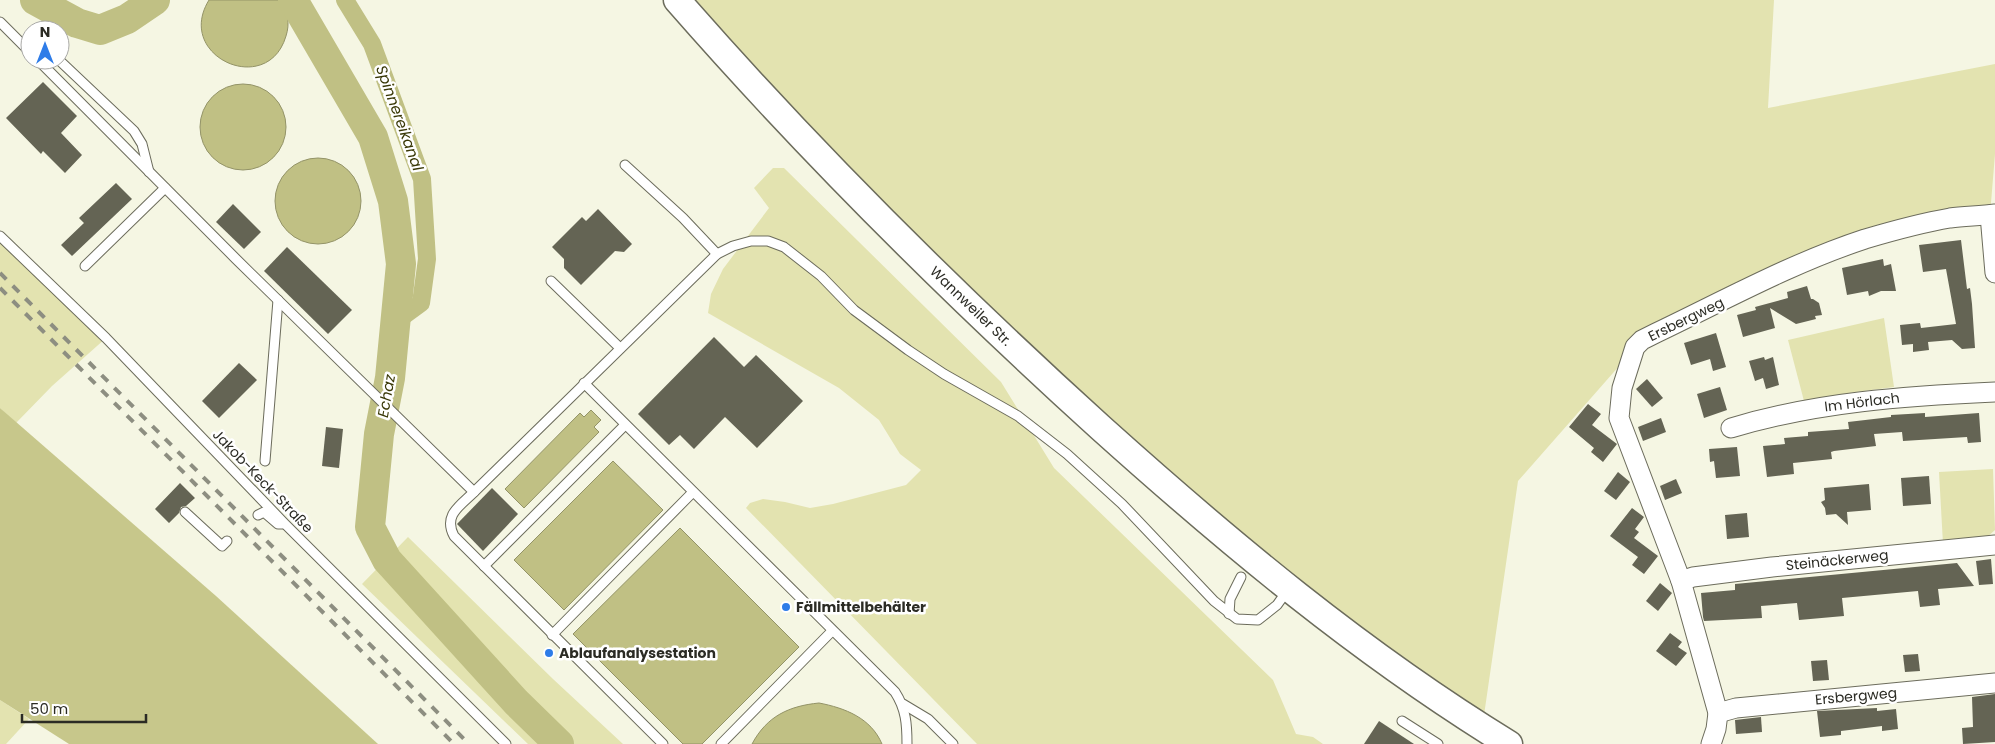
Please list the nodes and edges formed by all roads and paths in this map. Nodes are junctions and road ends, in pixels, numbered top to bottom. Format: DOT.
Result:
graph roads {
  1 [pos="677,0"];
  2 [pos="0,22"];
  3 [pos="20,42"];
  4 [pos="49,70"];
  5 [pos="70,70"];
  6 [pos="625,165"];
  7 [pos="150,172"];
  8 [pos="165,188"];
  9 [pos="1992,215"];
  10 [pos="0,236"];
  11 [pos="717,254"];
  12 [pos="85,266"];
  13 [pos="1995,273"];
  14 [pos="551,281"];
  15 [pos="278,300"];
  16 [pos="620,348"];
  17 [pos="584,383"];
  18 [pos="1995,392"];
  19 [pos="625,425"];
  20 [pos="1731,428"];
  21 [pos="264,461"];
  22 [pos="474,492"];
  23 [pos="693,492"];
  24 [pos="185,512"];
  25 [pos="258,515"];
  26 [pos="285,524"];
  27 [pos="227,541"];
  28 [pos="1995,545"];
  29 [pos="484,566"];
  30 [pos="1241,577"];
  31 [pos="1681,581"];
  32 [pos="1289,588"];
  33 [pos="1228,614"];
  34 [pos="832,631"];
  35 [pos="552,634"];
  36 [pos="1995,683"];
  37 [pos="903,704"];
  38 [pos="1718,713"];
  39 [pos="1402,721"];
  40 [pos="506,744"];
  41 [pos="662,744"];
  42 [pos="721,744"];
  43 [pos="907,744"];
  44 [pos="953,744"];
  45 [pos="1438,744"];
  46 [pos="1509,744"];
  47 [pos="1711,744"];
  1 -- 32 [label="main road, Wannweiler Str."];
  2 -- 3 [label="lane"];
  4 -- 7 [label="lane"];
  5 -- 7 [label="lane"];
  6 -- 11 [label="lane"];
  7 -- 8 [label="lane"];
  8 -- 12 [label="lane"];
  8 -- 15 [label="lane"];
  9 -- 13 [label="street"];
  9 -- 31 [label="street, Ersbergweg"];
  10 -- 26 [label="lane, Jakob-Keck-Straße"];
  11 -- 16 [label="lane"];
  11 -- 33 [label="lane"];
  14 -- 16 [label="lane"];
  15 -- 21 [label="lane"];
  15 -- 22 [label="lane"];
  16 -- 17 [label="lane"];
  17 -- 19 [label="lane"];
  17 -- 22 [label="lane"];
  18 -- 20 [label="street, Im Hörlach"];
  19 -- 23 [label="lane"];
  19 -- 29 [label="lane"];
  22 -- 29 [label="lane"];
  23 -- 34 [label="lane"];
  23 -- 35 [label="lane"];
  24 -- 27 [label="lane"];
  25 -- 26 [label="lane"];
  26 -- 40 [label="lane, Jakob-Keck-Straße"];
  28 -- 31 [label="street, Steinäckerweg"];
  29 -- 35 [label="lane"];
  30 -- 33 [label="lane"];
  31 -- 38 [label="street, Ersbergweg"];
  32 -- 33 [label="lane"];
  32 -- 46 [label="main road, Wannweiler Str."];
  34 -- 37 [label="lane"];
  34 -- 42 [label="lane"];
  35 -- 41 [label="lane"];
  36 -- 38 [label="street, Ersbergweg"];
  37 -- 43 [label="lane"];
  37 -- 44 [label="lane"];
  38 -- 47 [label="street, Ersbergweg"];
  39 -- 45 [label="lane"];
}
